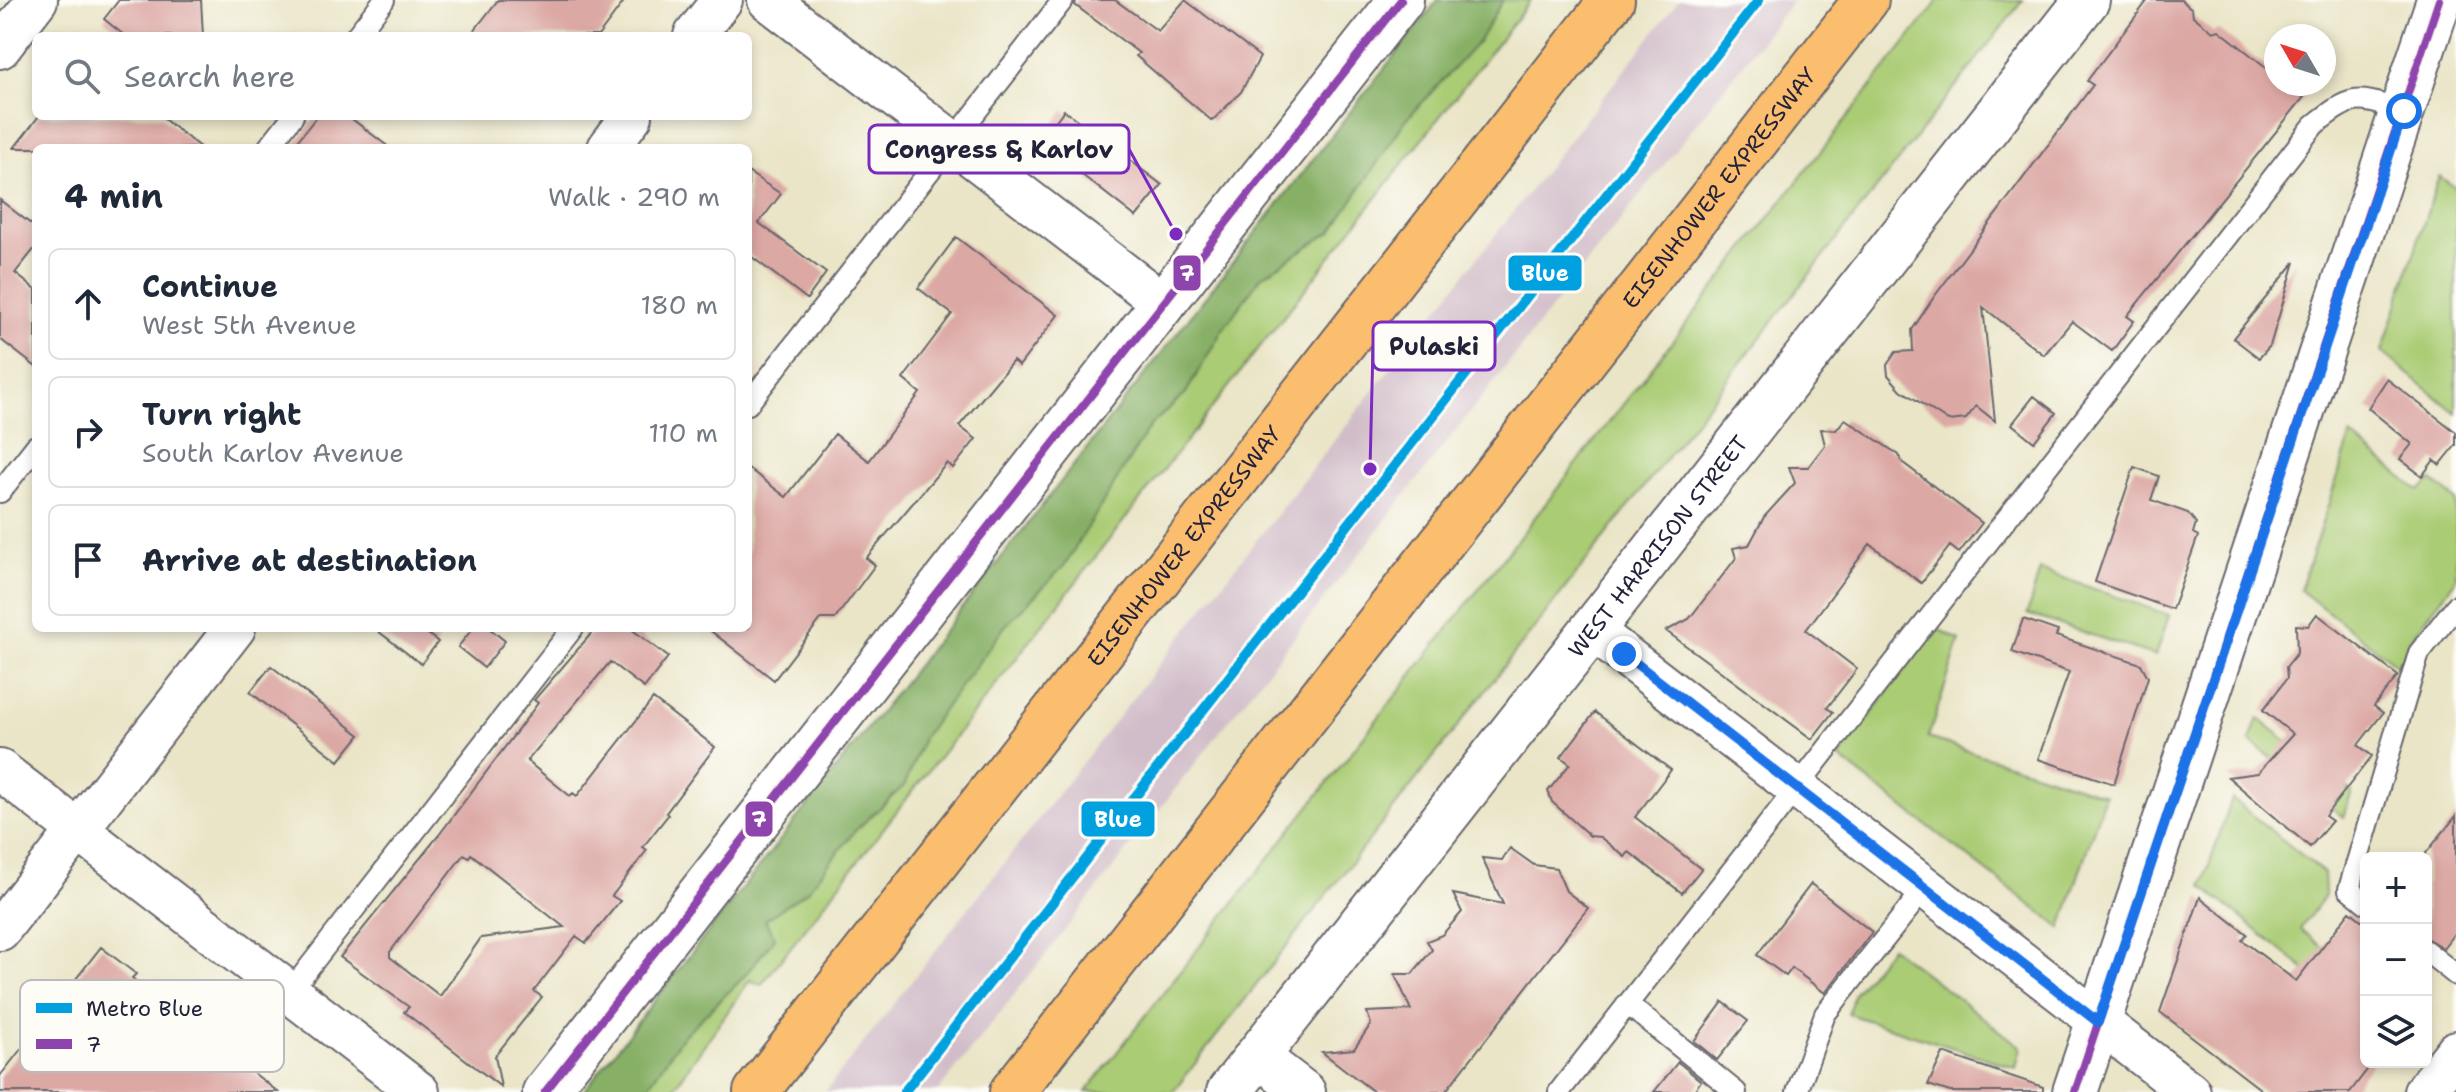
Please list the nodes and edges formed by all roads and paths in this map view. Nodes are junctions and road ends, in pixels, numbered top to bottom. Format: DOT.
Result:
graph roads {
  1 [pos="37,0"];
  2 [pos="384,0"];
  3 [pos="722,0"];
  4 [pos="768,0"];
  5 [pos="1063,0"];
  6 [pos="1401,0"];
  7 [pos="1612,0"];
  8 [pos="1866,0"];
  9 [pos="2087,0"];
  10 [pos="2439,0"];
  11 [pos="359,32"];
  12 [pos="697,32"];
  13 [pos="0,48"];
  14 [pos="2404,111"];
  15 [pos="290,120"];
  16 [pos="629,120"];
  17 [pos="952,141"];
  18 [pos="271,144"];
  19 [pos="611,144"];
  20 [pos="1164,304"];
  21 [pos="752,399"];
  22 [pos="32,451"];
  23 [pos="0,492"];
  24 [pos="2456,606"];
  25 [pos="1592,630"];
  26 [pos="232,632"];
  27 [pos="570,632"];
  28 [pos="0,770"];
  29 [pos="1795,787"];
  30 [pos="79,830"];
  31 [pos="1925,888"];
  32 [pos="2360,898"];
  33 [pos="0,930"];
  34 [pos="2432,956"];
  35 [pos="2456,975"];
  36 [pos="272,980"];
  37 [pos="284,989"];
  38 [pos="289,993"];
  39 [pos="1627,1004"];
  40 [pos="2098,1022"];
  41 [pos="2456,1051"];
  42 [pos="1258,1056"];
  43 [pos="419,1092"];
  44 [pos="545,1092"];
  45 [pos="756,1092"];
  46 [pos="1012,1092"];
  47 [pos="1229,1092"];
  48 [pos="1305,1092"];
  49 [pos="1559,1092"];
  50 [pos="1736,1092"];
  51 [pos="1797,1092"];
  52 [pos="2075,1092"];
  53 [pos="2190,1092"];
  54 [pos="2424,1092"];
  1 -- 13 [label="street"];
  2 -- 11 [label="lane"];
  3 -- 12 [label="street"];
  4 -- 17 [label="street"];
  5 -- 17 [label="lane"];
  6 -- 20 [label="street"];
  7 -- 45 [label="highway, EISENHOWER EXPRESSWAY"];
  8 -- 46 [label="highway, EISENHOWER EXPRESSWAY"];
  9 -- 25 [label="street, WEST HARRISON STREET"];
  10 -- 14 [label="street"];
  14 -- 29 [label="lane"];
  14 -- 40 [label="street"];
  15 -- 18 [label="lane"];
  16 -- 19 [label="street"];
  17 -- 20 [label="street"];
  17 -- 21 [label="lane"];
  20 -- 44 [label="street"];
  22 -- 23 [label="lane"];
  24 -- 32 [label="lane"];
  25 -- 29 [label="street"];
  25 -- 42 [label="street, WEST HARRISON STREET"];
  26 -- 30 [label="street"];
  27 -- 38 [label="lane"];
  28 -- 30 [label="street"];
  29 -- 31 [label="street"];
  29 -- 39 [label="lane"];
  30 -- 33 [label="street"];
  30 -- 36 [label="street"];
  31 -- 40 [label="street"];
  31 -- 51 [label="lane"];
  34 -- 35 [label="lane"];
  37 -- 38 [label="street"];
  38 -- 43 [label="street"];
  39 -- 49 [label="lane"];
  39 -- 50 [label="lane"];
  40 -- 52 [label="street"];
  40 -- 53 [label="street"];
  41 -- 54 [label="street"];
  42 -- 47 [label="street, WEST HARRISON STREET"];
  42 -- 48 [label="street"];
}
